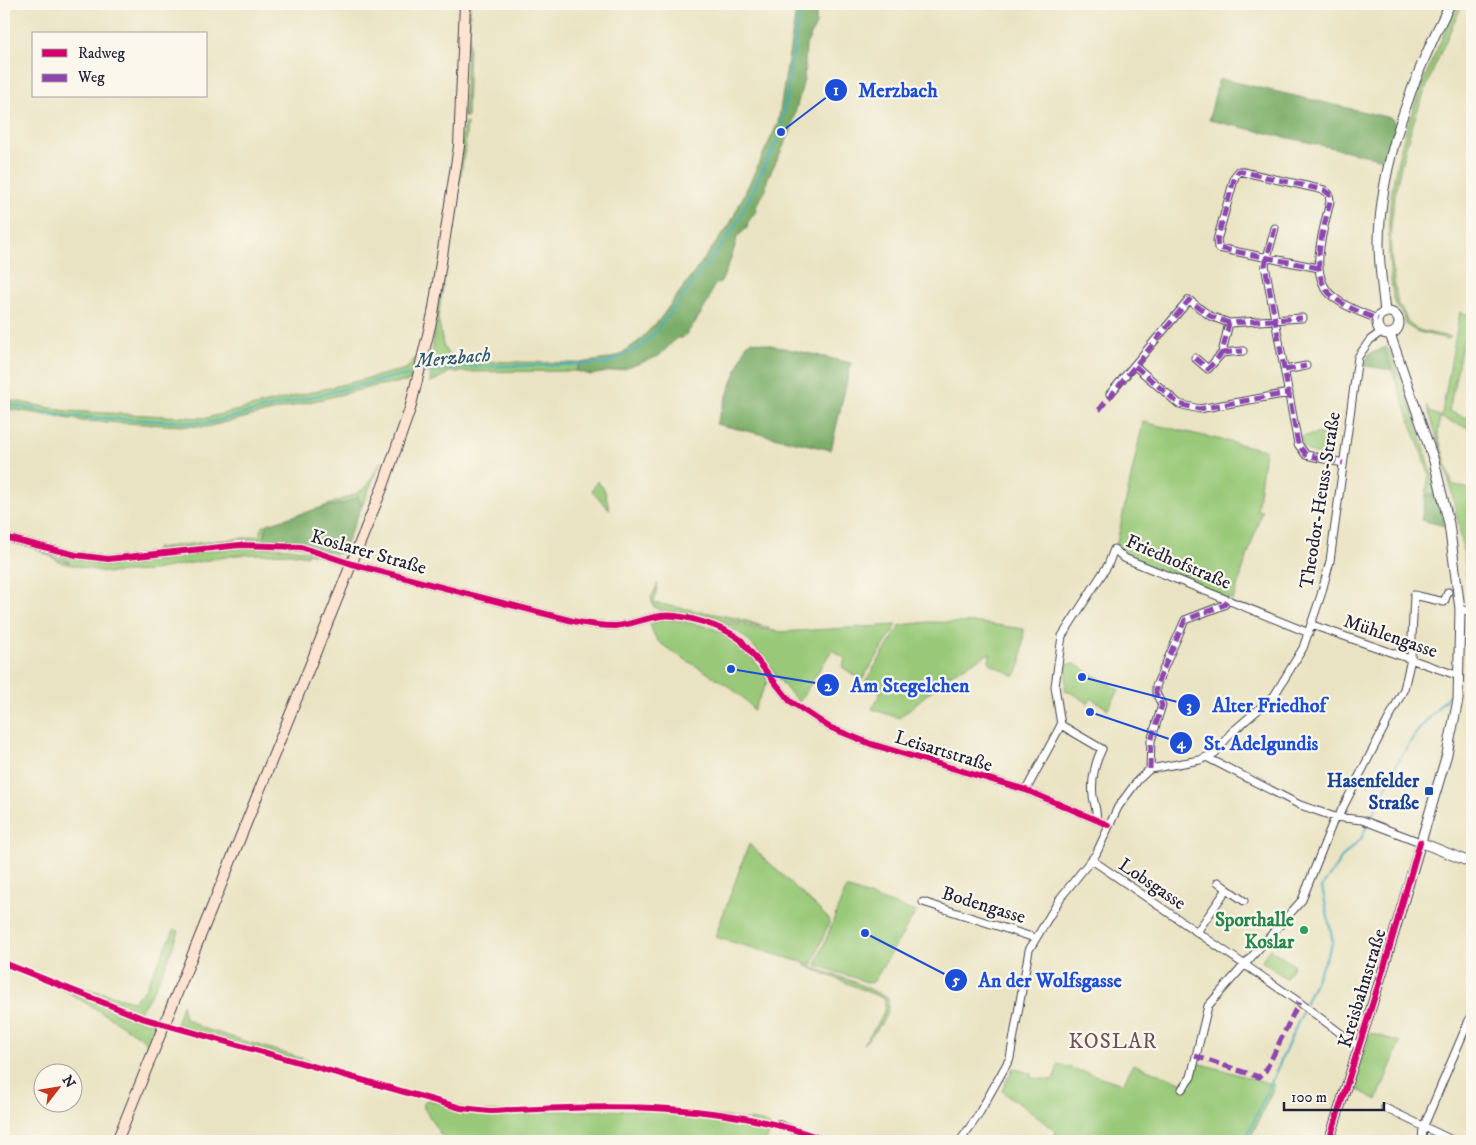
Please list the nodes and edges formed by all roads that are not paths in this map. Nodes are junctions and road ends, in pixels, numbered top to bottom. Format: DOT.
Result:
graph roads {
  1 [pos="465,4"];
  2 [pos="1450,4"];
  3 [pos="1275,228"];
  4 [pos="1266,257"];
  5 [pos="1319,268"];
  6 [pos="1381,316"];
  7 [pos="1302,318"];
  8 [pos="1276,321"];
  9 [pos="1229,323"];
  10 [pos="1381,332"];
  11 [pos="1390,334"];
  12 [pos="1243,351"];
  13 [pos="1222,353"];
  14 [pos="1195,358"];
  15 [pos="1135,366"];
  16 [pos="1306,366"];
  17 [pos="1284,370"];
  18 [pos="1289,393"];
  19 [pos="1110,394"];
  20 [pos="1343,463"];
  21 [pos="4,537"];
  22 [pos="352,564"];
  23 [pos="1448,592"];
  24 [pos="1228,600"];
  25 [pos="1460,609"];
  26 [pos="1472,612"];
  27 [pos="664,615"];
  28 [pos="1312,625"];
  29 [pos="1308,633"];
  30 [pos="1411,659"];
  31 [pos="1459,676"];
  32 [pos="1061,725"];
  33 [pos="1208,758"];
  34 [pos="1150,769"];
  35 [pos="1026,790"];
  36 [pos="1336,817"];
  37 [pos="1096,820"];
  38 [pos="1108,825"];
  39 [pos="1420,842"];
  40 [pos="1092,860"];
  41 [pos="1472,863"];
  42 [pos="1218,882"];
  43 [pos="1228,889"];
  44 [pos="1244,901"];
  45 [pos="922,902"];
  46 [pos="1196,932"];
  47 [pos="1035,938"];
  48 [pos="1246,966"];
  49 [pos="1472,1013"];
  50 [pos="1359,1047"];
  51 [pos="1182,1088"];
  52 [pos="1385,1108"];
  53 [pos="777,1124"];
  54 [pos="1423,1128"];
  55 [pos="117,1141"];
  56 [pos="827,1141"];
  57 [pos="960,1141"];
  58 [pos="1329,1141"];
  59 [pos="1422,1141"];
  60 [pos="1454,1141"];
  1 -- 22 [label="main road"];
  2 -- 6 [label="street"];
  3 -- 4 [label="street"];
  4 -- 5 [label="street"];
  4 -- 5 [label="street"];
  4 -- 8 [label="street"];
  5 -- 6 [label="street"];
  6 -- 10 [label="street"];
  6 -- 11 [label="street"];
  7 -- 8 [label="street"];
  8 -- 9 [label="street"];
  8 -- 17 [label="street"];
  9 -- 13 [label="street"];
  9 -- 15 [label="street"];
  10 -- 11 [label="street"];
  10 -- 20 [label="street, Theodor-Heuss-Straße"];
  11 -- 25 [label="street, Kreisbahnstraße"];
  12 -- 13 [label="street"];
  13 -- 14 [label="street"];
  15 -- 18 [label="street"];
  15 -- 19 [label="street"];
  16 -- 17 [label="street"];
  17 -- 18 [label="street"];
  18 -- 20 [label="street"];
  20 -- 28 [label="street, Theodor-Heuss-Straße"];
  21 -- 22 [label="street, Koslarer Straße"];
  22 -- 27 [label="street, Koslarer Straße"];
  22 -- 55 [label="main road"];
  23 -- 30 [label="street"];
  24 -- 29 [label="street, Friedhofstraße"];
  24 -- 32 [label="street, Friedhofstraße"];
  24 -- 34 [label="street"];
  25 -- 26 [label="street"];
  25 -- 31 [label="street, Kreisbahnstraße"];
  27 -- 35 [label="street, Leisartstraße"];
  28 -- 29 [label="street, Theodor-Heuss-Straße"];
  28 -- 30 [label="street, Mühlengasse"];
  29 -- 33 [label="street, Theodor-Heuss-Straße"];
  30 -- 31 [label="street, Mühlengasse"];
  30 -- 36 [label="street"];
  31 -- 39 [label="street, Kreisbahnstraße"];
  32 -- 35 [label="street"];
  32 -- 37 [label="street"];
  33 -- 34 [label="street"];
  33 -- 36 [label="street"];
  34 -- 38 [label="street"];
  35 -- 37 [label="street, Leisartstraße"];
  36 -- 39 [label="street"];
  36 -- 48 [label="street"];
  37 -- 38 [label="street, Leisartstraße"];
  38 -- 40 [label="street"];
  39 -- 41 [label="street"];
  39 -- 50 [label="street, Kreisbahnstraße"];
  40 -- 46 [label="street, Lobsgasse"];
  40 -- 47 [label="street"];
  42 -- 43 [label="street"];
  43 -- 44 [label="street"];
  43 -- 46 [label="street, Lobsgasse"];
  45 -- 47 [label="street, Bodengasse"];
  46 -- 48 [label="street, Lobsgasse"];
  47 -- 57 [label="street"];
  48 -- 50 [label="street, Lobsgasse"];
  48 -- 51 [label="street"];
  49 -- 54 [label="street"];
  50 -- 58 [label="street, Kreisbahnstraße"];
  52 -- 54 [label="street"];
  53 -- 56 [label="street"];
  54 -- 59 [label="street"];
  54 -- 60 [label="street"];
}
